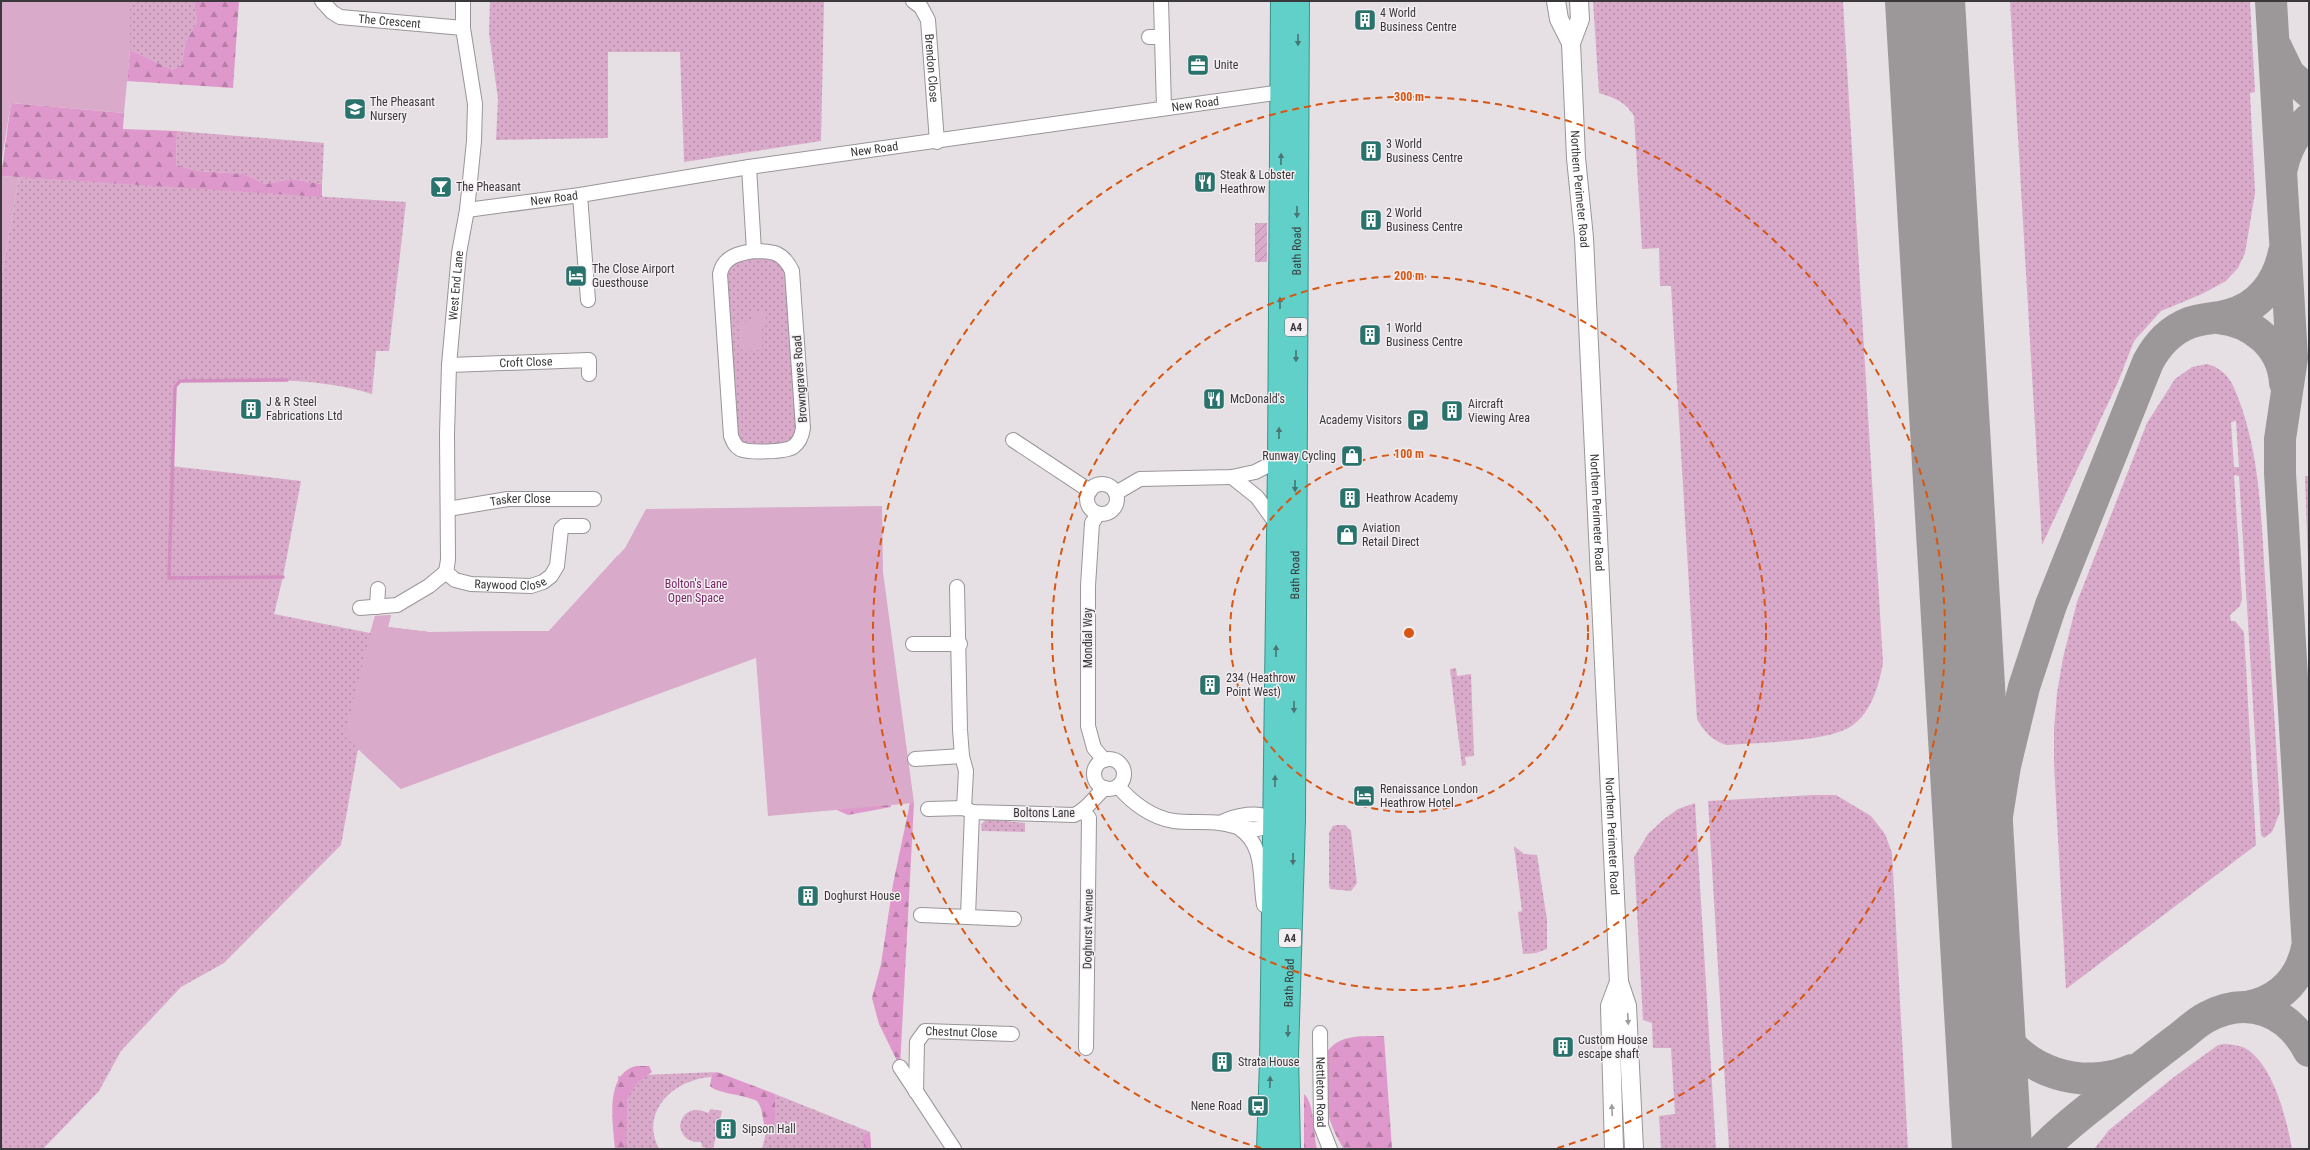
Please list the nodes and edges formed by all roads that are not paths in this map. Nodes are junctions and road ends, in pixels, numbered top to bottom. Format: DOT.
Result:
graph roads {
  1 [pos="322,1"];
  2 [pos="463,1"];
  3 [pos="913,1"];
  4 [pos="1161,1"];
  5 [pos="1282,1"];
  6 [pos="1298,1"];
  7 [pos="1556,1"];
  8 [pos="1579,1"];
  9 [pos="463,28"];
  10 [pos="1571,43"];
  11 [pos="1282,92"];
  12 [pos="1164,108"];
  13 [pos="937,142"];
  14 [pos="749,167"];
  15 [pos="580,195"];
  16 [pos="467,210"];
  17 [pos="754,251"];
  18 [pos="588,300"];
  19 [pos="449,365"];
  20 [pos="589,374"];
  21 [pos="1013,440"];
  22 [pos="1279,460"];
  23 [pos="1232,477"];
  24 [pos="1090,491"];
  25 [pos="1116,493"];
  26 [pos="594,499"];
  27 [pos="448,509"];
  28 [pos="1098,514"];
  29 [pos="584,526"];
  30 [pos="1278,528"];
  31 [pos="446,572"];
  32 [pos="957,587"];
  33 [pos="378,589"];
  34 [pos="377,607"];
  35 [pos="360,608"];
  36 [pos="913,644"];
  37 [pos="960,644"];
  38 [pos="962,756"];
  39 [pos="915,759"];
  40 [pos="1104,760"];
  41 [pos="1112,787"];
  42 [pos="928,808"];
  43 [pos="968,810"];
  44 [pos="1084,812"];
  45 [pos="1284,820"];
  46 [pos="1220,823"];
  47 [pos="1239,828"];
  48 [pos="920,915"];
  49 [pos="968,916"];
  50 [pos="1014,919"];
  51 [pos="1272,945"];
  52 [pos="1619,982"];
  53 [pos="1320,1033"];
  54 [pos="1012,1034"];
  55 [pos="1086,1048"];
  56 [pos="900,1068"];
  57 [pos="916,1092"];
  58 [pos="954,1149"];
  59 [pos="1268,1149"];
  60 [pos="1289,1149"];
  61 [pos="1330,1149"];
  62 [pos="1614,1149"];
  63 [pos="1634,1149"];
  1 -- 9 [label="street, The Crescent"];
  2 -- 9 [label="street, West End Lane"];
  3 -- 13 [label="street, Brendon Close"];
  4 -- 12 [label="street"];
  5 -- 11 [label="highway, Bath Road / A4"];
  6 -- 45 [label="highway, Bath Road / A4, one-way"];
  7 -- 10 [label="street, Northern Perimeter Road"];
  8 -- 10 [label="street, Northern Perimeter Road"];
  9 -- 16 [label="street, West End Lane"];
  10 -- 52 [label="street, Northern Perimeter Road"];
  11 -- 12 [label="street, New Road"];
  22 -- 11 [label="highway, Bath Road / A4, one-way"];
  12 -- 13 [label="street, New Road"];
  13 -- 14 [label="street, New Road"];
  14 -- 15 [label="street, New Road"];
  14 -- 17 [label="street"];
  15 -- 16 [label="street, New Road"];
  15 -- 18 [label="street"];
  16 -- 19 [label="street, West End Lane"];
  17 -- 17 [label="street, Browngraves Road"];
  19 -- 20 [label="street, Croft Close"];
  19 -- 27 [label="street, West End Lane"];
  21 -- 24 [label="street"];
  22 -- 23 [label="street"];
  22 -- 30 [label="highway, Bath Road / A4"];
  23 -- 25 [label="street"];
  23 -- 30 [label="street"];
  24 -- 25 [label="street"];
  24 -- 28 [label="street"];
  25 -- 28 [label="street"];
  26 -- 27 [label="street, Tasker Close"];
  27 -- 31 [label="street, West End Lane"];
  28 -- 40 [label="street, Mondial Way"];
  29 -- 31 [label="street, Raywood Close"];
  45 -- 30 [label="highway, Bath Road / A4, one-way"];
  31 -- 34 [label="street"];
  32 -- 37 [label="street"];
  33 -- 34 [label="street"];
  34 -- 35 [label="street"];
  36 -- 37 [label="street"];
  37 -- 38 [label="street"];
  38 -- 39 [label="street"];
  38 -- 43 [label="street"];
  40 -- 41 [label="street"];
  40 -- 41 [label="street"];
  41 -- 44 [label="street, Boltons Lane"];
  41 -- 46 [label="street"];
  42 -- 43 [label="street, Boltons Lane"];
  43 -- 44 [label="street, Boltons Lane"];
  43 -- 49 [label="street"];
  44 -- 55 [label="street, Doghurst Avenue"];
  45 -- 46 [label="street"];
  45 -- 47 [label="street"];
  45 -- 51 [label="highway, Bath Road / A4"];
  45 -- 60 [label="highway, Bath Road / A4, one-way"];
  46 -- 47 [label="street"];
  47 -- 51 [label="street, Bath Road"];
  48 -- 49 [label="street"];
  49 -- 50 [label="street"];
  59 -- 51 [label="highway, Bath Road / A4, one-way"];
  62 -- 52 [label="street, Northern Perimeter Road, one-way"];
  52 -- 63 [label="street, Northern Perimeter Road, one-way"];
  53 -- 61 [label="street, Nettleton Road"];
  54 -- 57 [label="street, Chestnut Close"];
  56 -- 57 [label="street"];
  57 -- 58 [label="street"];
}
